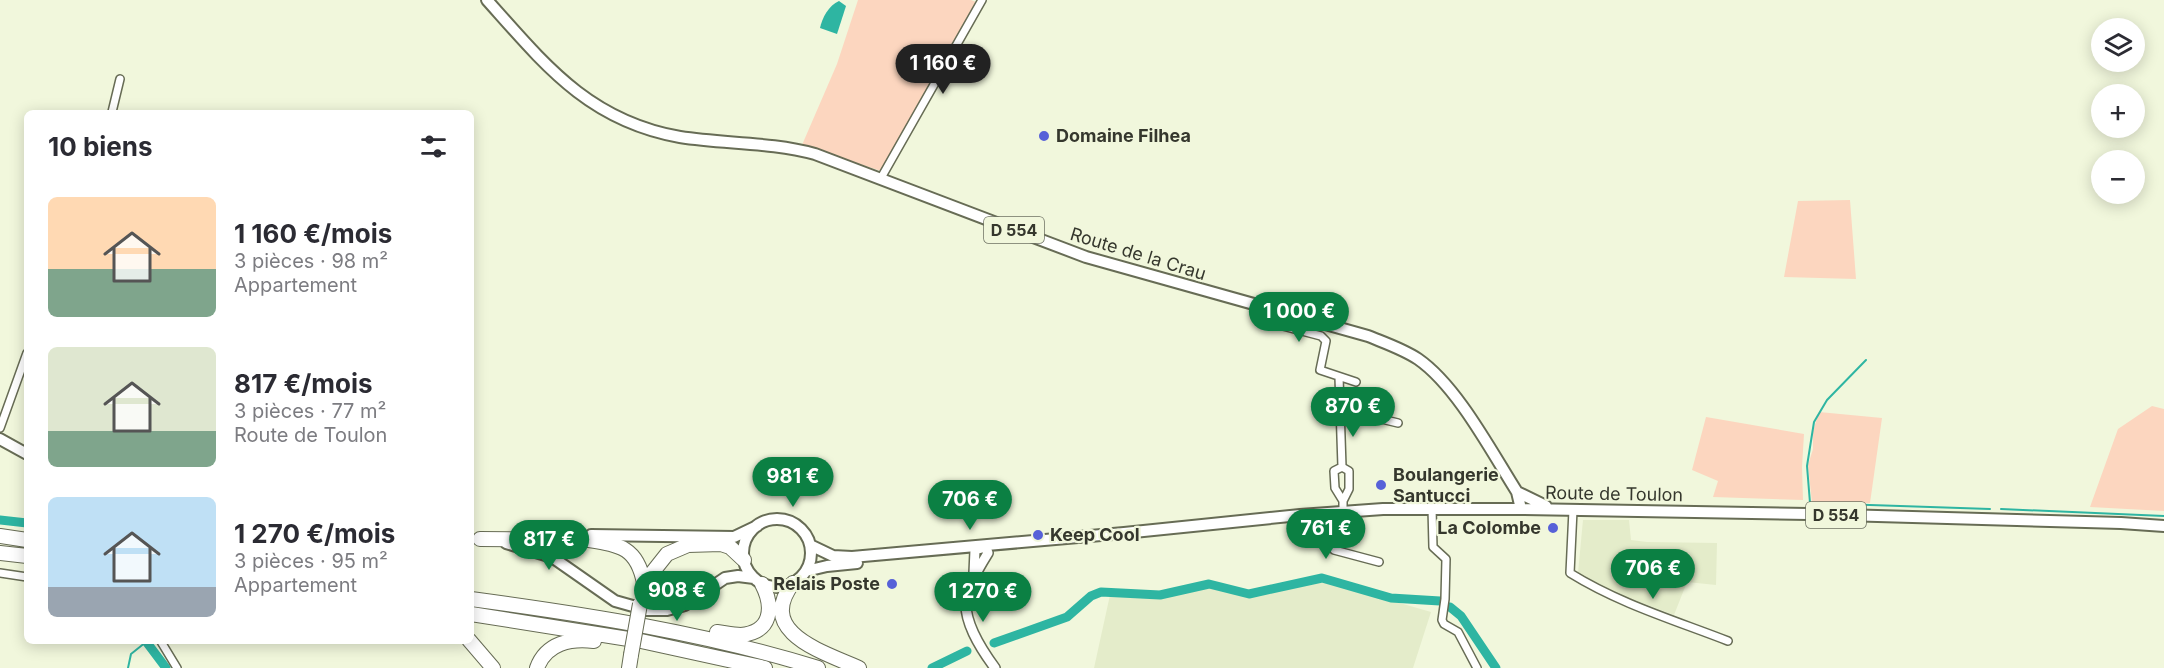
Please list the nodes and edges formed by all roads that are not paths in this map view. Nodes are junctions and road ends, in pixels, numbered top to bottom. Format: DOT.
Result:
graph roads {
  1 [pos="487,0"];
  2 [pos="982,0"];
  3 [pos="120,79"];
  4 [pos="112,110"];
  5 [pos="881,178"];
  6 [pos="1264,308"];
  7 [pos="24,361"];
  8 [pos="1339,377"];
  9 [pos="1356,382"];
  10 [pos="1340,409"];
  11 [pos="1398,423"];
  12 [pos="0,428"];
  13 [pos="0,439"];
  14 [pos="24,452"];
  15 [pos="1342,467"];
  16 [pos="1517,492"];
  17 [pos="1432,508"];
  18 [pos="1339,509"];
  19 [pos="1521,509"];
  20 [pos="1552,509"];
  21 [pos="1573,510"];
  22 [pos="2164,524"];
  23 [pos="757,526"];
  24 [pos="1108,535"];
  25 [pos="0,536"];
  26 [pos="474,537"];
  27 [pos="698,538"];
  28 [pos="24,540"];
  29 [pos="810,545"];
  30 [pos="980,549"];
  31 [pos="0,553"];
  32 [pos="24,556"];
  33 [pos="744,560"];
  34 [pos="1379,562"];
  35 [pos="806,571"];
  36 [pos="0,573"];
  37 [pos="24,577"];
  38 [pos="758,581"];
  39 [pos="644,583"];
  40 [pos="793,583"];
  41 [pos="474,591"];
  42 [pos="474,599"];
  43 [pos="474,614"];
  44 [pos="1728,641"];
  45 [pos="162,644"];
  46 [pos="472,644"];
  47 [pos="629,663"];
  48 [pos="177,668"];
  49 [pos="493,668"];
  50 [pos="537,668"];
  51 [pos="737,668"];
  52 [pos="765,668"];
  53 [pos="818,668"];
  54 [pos="859,668"];
  55 [pos="995,668"];
  56 [pos="1477,668"];
  1 -- 5 [label="main road, Route de la Crau / D 554"];
  2 -- 5 [label="street"];
  3 -- 4 [label="street"];
  5 -- 6 [label="main road, Route de la Crau / D 554"];
  6 -- 8 [label="street"];
  6 -- 16 [label="main road, Route de la Crau / D 554"];
  7 -- 12 [label="street"];
  8 -- 9 [label="street"];
  8 -- 10 [label="street"];
  10 -- 11 [label="street"];
  10 -- 15 [label="street"];
  13 -- 14 [label="main road"];
  15 -- 18 [label="street"];
  15 -- 18 [label="street"];
  16 -- 19 [label="main road, Route de la Crau / D 554"];
  16 -- 20 [label="main road"];
  17 -- 18 [label="main road, Route de Toulon"];
  17 -- 19 [label="main road, Route de Toulon"];
  17 -- 56 [label="street"];
  18 -- 24 [label="main road, Route de Toulon"];
  18 -- 34 [label="street"];
  19 -- 20 [label="main road, Route de Toulon / D 554"];
  20 -- 21 [label="main road, Route de Toulon / D 554"];
  21 -- 22 [label="main road, Route de Toulon / D 554"];
  21 -- 44 [label="street"];
  23 -- 27 [label="main road"];
  23 -- 29 [label="main road"];
  23 -- 33 [label="main road"];
  24 -- 30 [label="main road, Route de Toulon"];
  24 -- 30 [label="main road, Route de Toulon"];
  25 -- 28 [label="highway"];
  26 -- 27 [label="main road"];
  26 -- 38 [label="main road"];
  26 -- 39 [label="highway"];
  27 -- 39 [label="highway"];
  29 -- 30 [label="main road, Route de Toulon"];
  29 -- 35 [label="main road"];
  30 -- 35 [label="main road, Route de Toulon"];
  30 -- 55 [label="street"];
  31 -- 32 [label="highway"];
  33 -- 38 [label="main road"];
  33 -- 39 [label="highway"];
  35 -- 40 [label="main road"];
  36 -- 37 [label="street"];
  38 -- 40 [label="main road"];
  38 -- 41 [label="highway"];
  39 -- 47 [label="highway, bridge"];
  40 -- 54 [label="highway"];
  42 -- 53 [label="highway"];
  43 -- 52 [label="highway"];
  45 -- 48 [label="street"];
  46 -- 49 [label="highway"];
  50 -- 51 [label="highway"];
}
